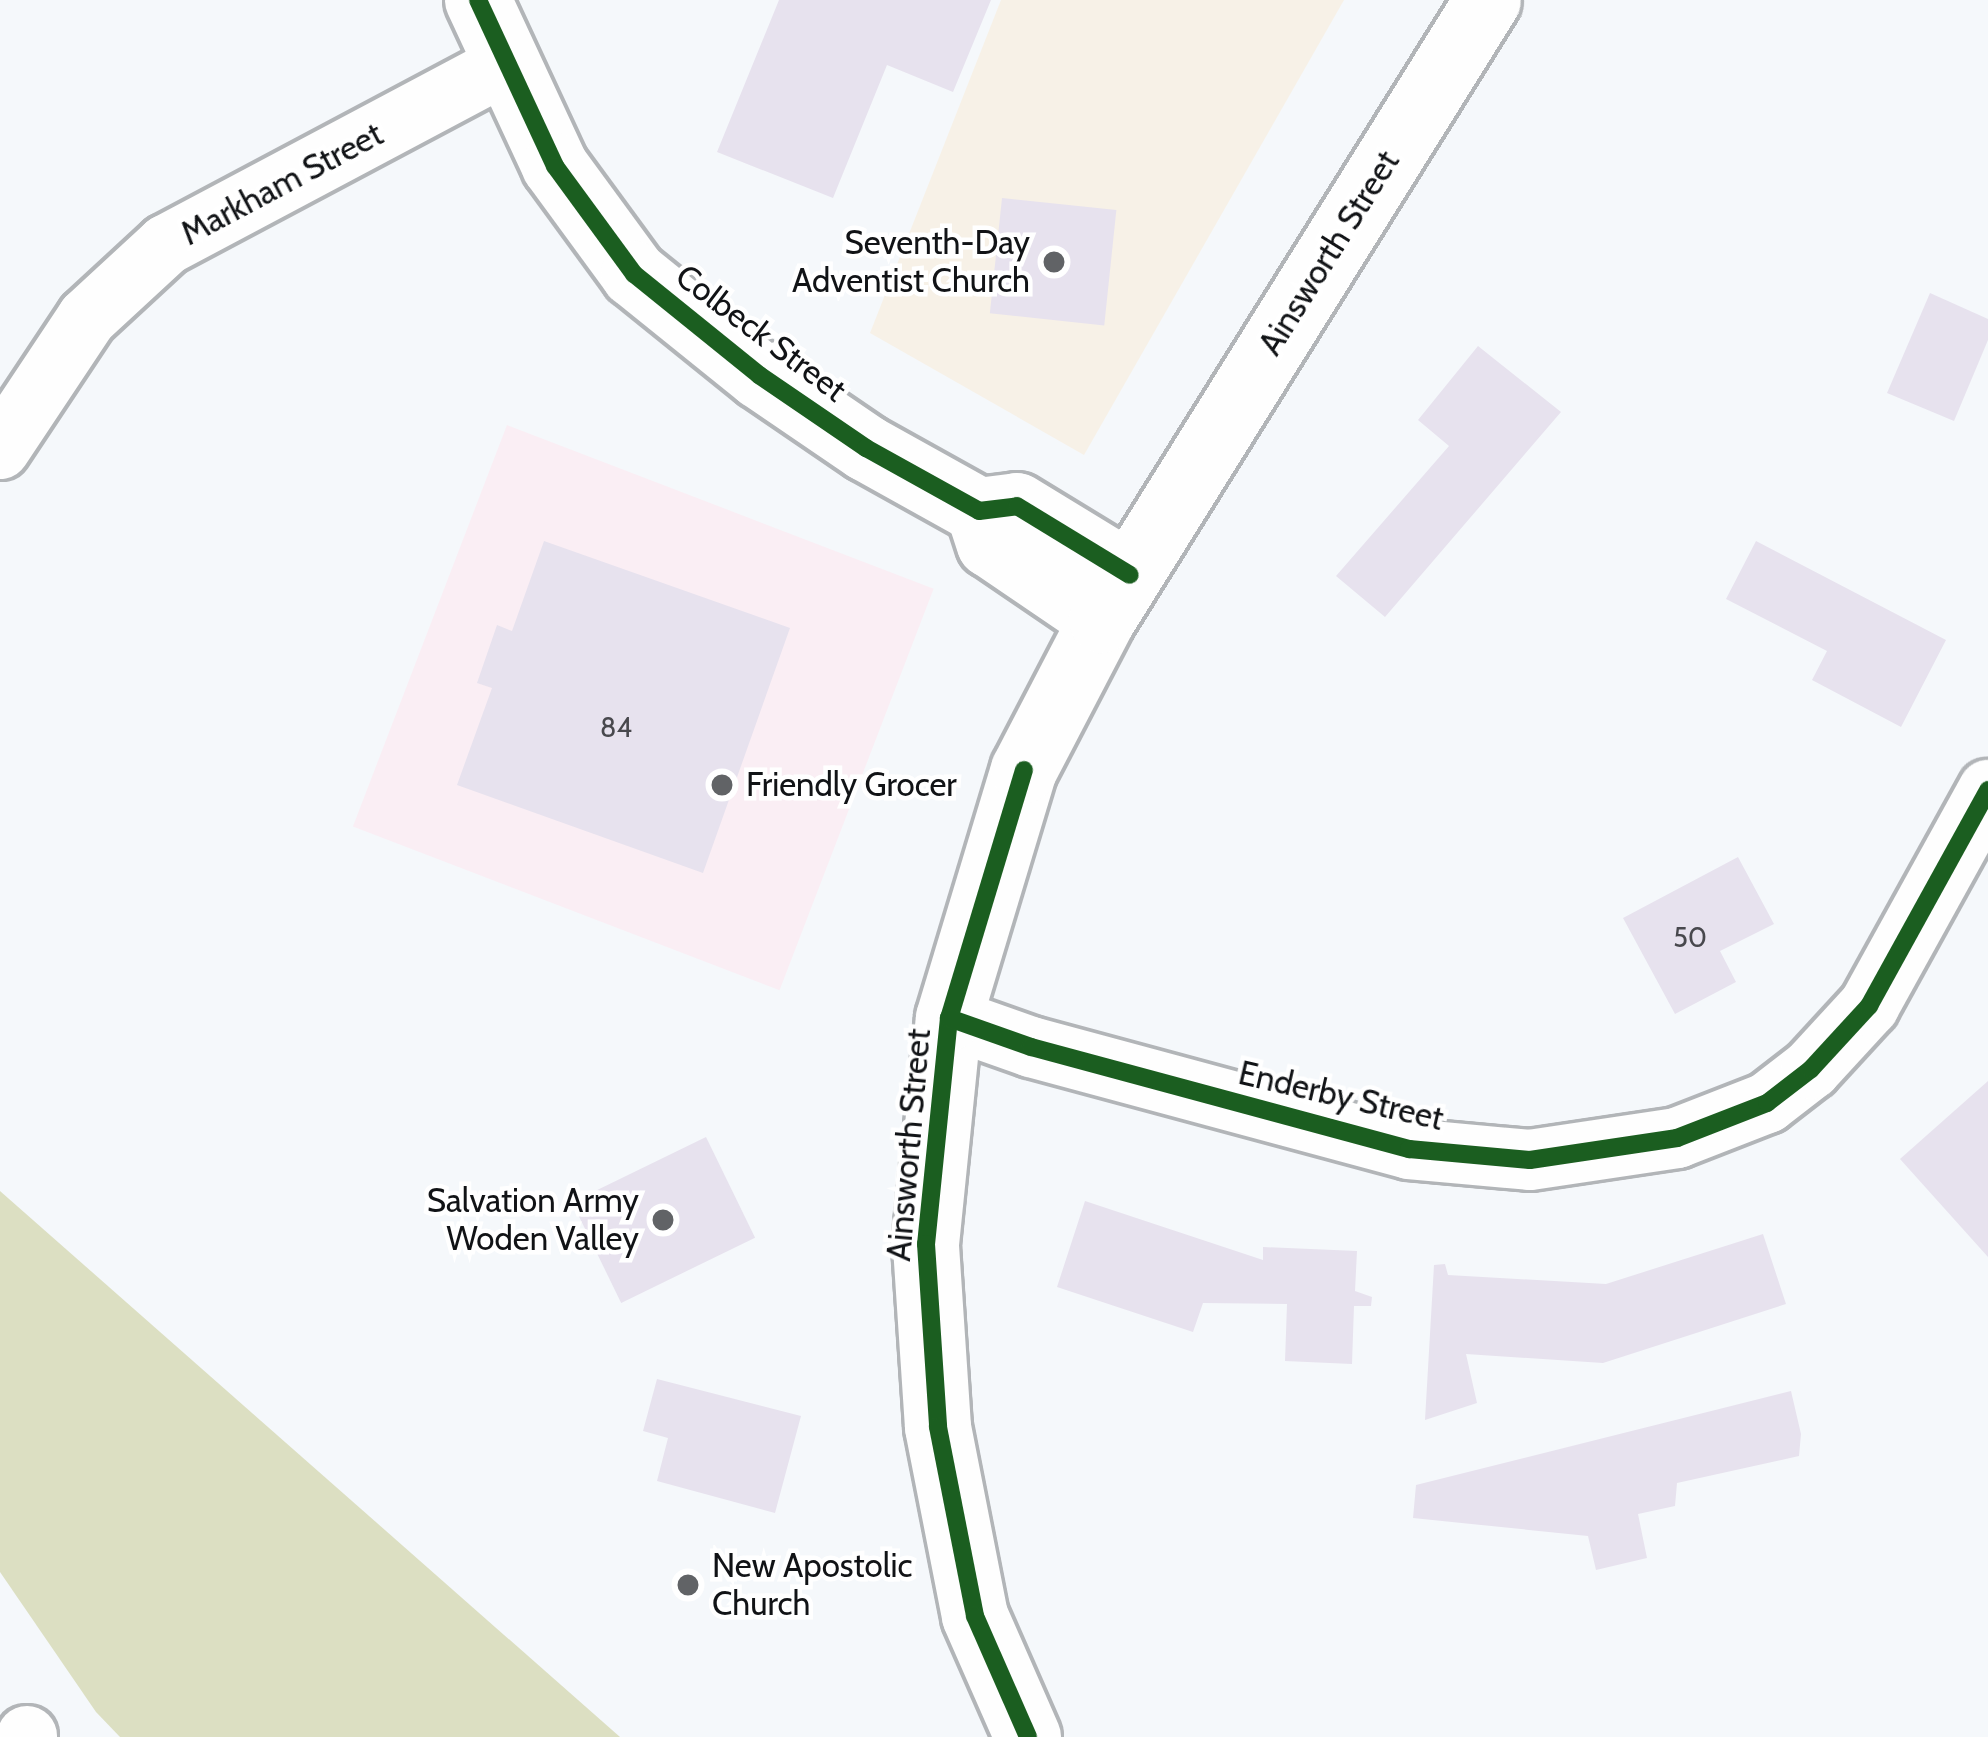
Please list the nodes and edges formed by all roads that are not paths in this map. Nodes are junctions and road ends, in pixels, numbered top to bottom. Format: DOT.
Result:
graph roads {
  1 [pos="478,0"];
  2 [pos="1488,0"];
  3 [pos="504,65"];
  4 [pos="0,449"];
  5 [pos="1116,598"];
  6 [pos="1988,790"];
  7 [pos="950,1018"];
  8 [pos="1028,1737"];
  1 -- 3 [label="street, Colbeck Street"];
  2 -- 5 [label="street, Ainsworth Street"];
  3 -- 4 [label="street, Markham Street"];
  3 -- 5 [label="street, Colbeck Street"];
  5 -- 7 [label="street, Ainsworth Street"];
  6 -- 7 [label="street, Enderby Street"];
  7 -- 8 [label="street, Ainsworth Street"];
}
